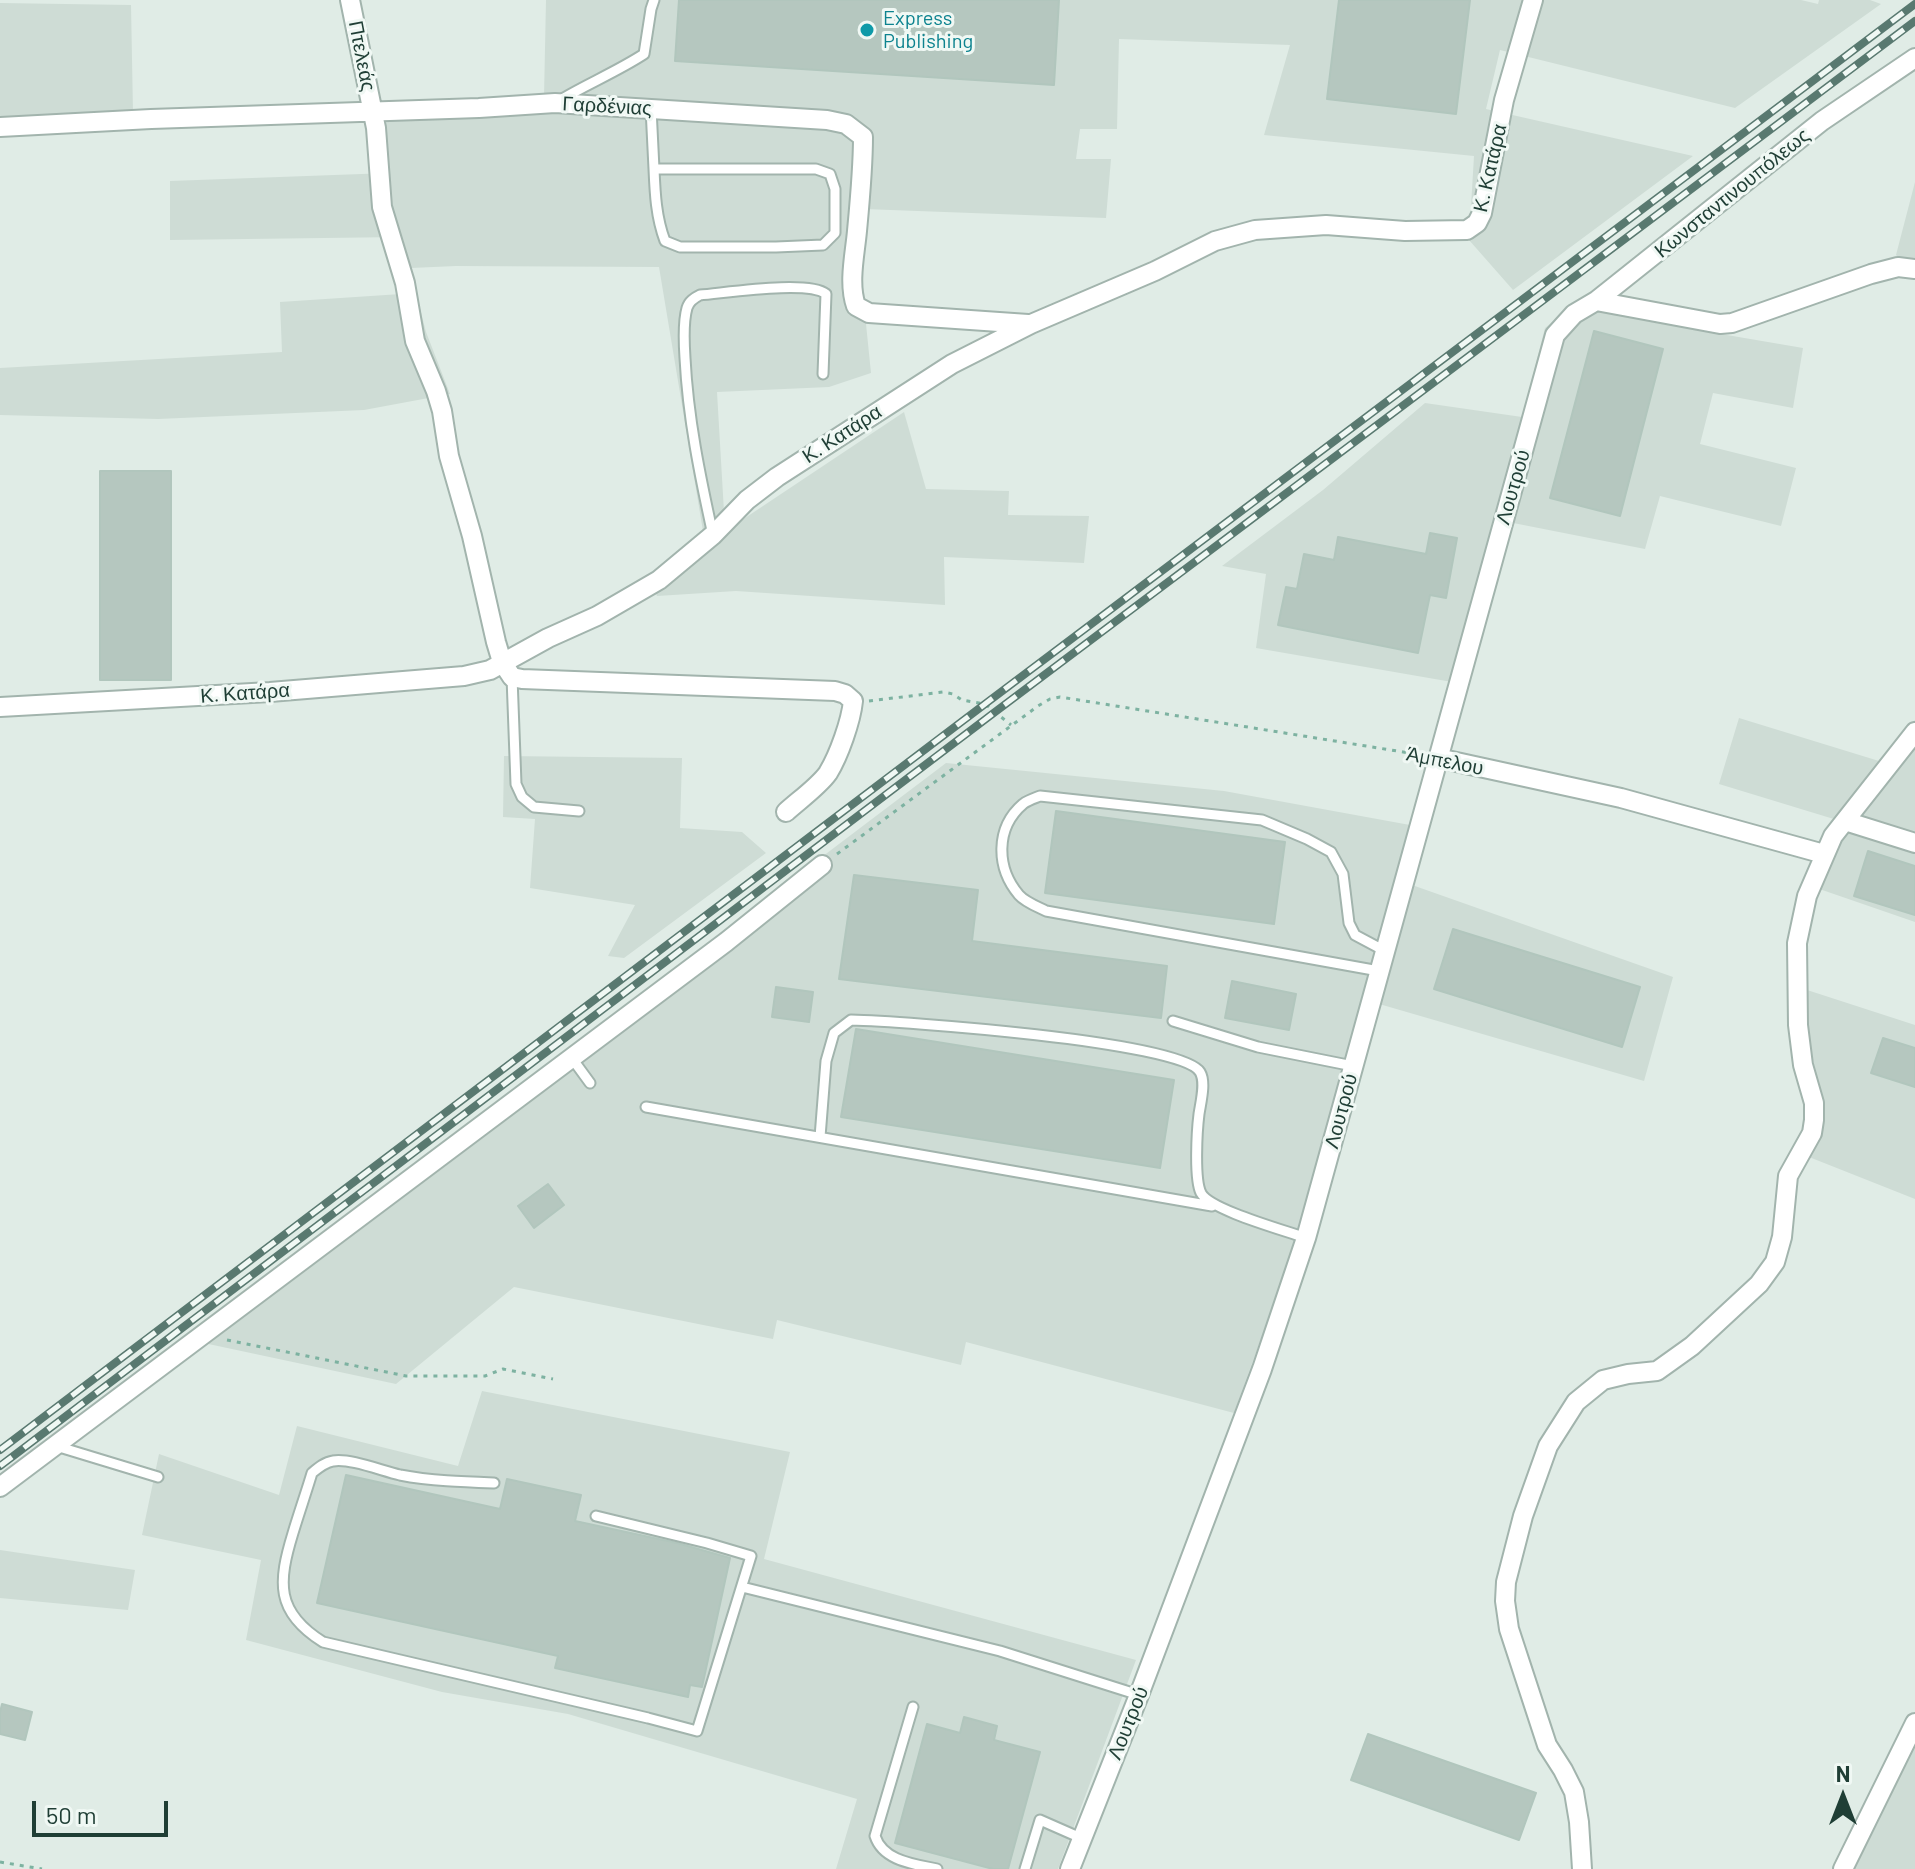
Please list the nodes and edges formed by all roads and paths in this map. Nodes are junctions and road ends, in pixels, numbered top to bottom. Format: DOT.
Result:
graph roads {
  1 [pos="350,0"];
  2 [pos="654,0"];
  3 [pos="1533,0"];
  4 [pos="1915,58"];
  5 [pos="555,103"];
  6 [pos="651,108"];
  7 [pos="373,111"];
  8 [pos="0,127"];
  9 [pos="654,169"];
  10 [pos="1915,269"];
  11 [pos="1596,301"];
  12 [pos="1031,324"];
  13 [pos="1555,335"];
  14 [pos="823,374"];
  15 [pos="713,535"];
  16 [pos="507,670"];
  17 [pos="853,701"];
  18 [pos="0,707"];
  19 [pos="1011,725"];
  20 [pos="1915,732"];
  21 [pos="1438,758"];
  22 [pos="579,811"];
  23 [pos="786,812"];
  24 [pos="1845,821"];
  25 [pos="1915,843"];
  26 [pos="1824,854"];
  27 [pos="822,865"];
  28 [pos="1385,951"];
  29 [pos="1379,971"];
  30 [pos="1173,1021"];
  31 [pos="571,1057"];
  32 [pos="1353,1066"];
  33 [pos="590,1083"];
  34 [pos="646,1107"];
  35 [pos="820,1137"];
  36 [pos="1215,1206"];
  37 [pos="1306,1238"];
  38 [pos="203,1335"];
  39 [pos="553,1379"];
  40 [pos="56,1446"];
  41 [pos="158,1477"];
  42 [pos="494,1483"];
  43 [pos="0,1487"];
  44 [pos="596,1516"];
  45 [pos="742,1587"];
  46 [pos="1139,1695"];
  47 [pos="913,1707"];
  48 [pos="1915,1723"];
  49 [pos="1081,1838"];
  50 [pos="0,1862"];
  51 [pos="42,1869"];
  52 [pos="937,1869"];
  53 [pos="1025,1869"];
  54 [pos="1070,1869"];
  55 [pos="1582,1869"];
  56 [pos="1843,1869"];
  1 -- 7 [label="street, Πτελεάς"];
  2 -- 5 [label="lane"];
  3 -- 12 [label="street, Κ. Κατάρα"];
  4 -- 11 [label="street, Κωνσταντινουπόλεως"];
  5 -- 6 [label="street, Γαρδένιας"];
  5 -- 7 [label="street, Γαρδένιας"];
  6 -- 9 [label="lane"];
  6 -- 12 [label="street, Γαρδένιας"];
  7 -- 8 [label="street, Γαρδένιας"];
  7 -- 16 [label="street, Πτελεάς"];
  9 -- 9 [label="lane"];
  10 -- 11 [label="street"];
  11 -- 13 [label="street, Κωνσταντινουπόλεως"];
  12 -- 15 [label="street, Κ. Κατάρα"];
  13 -- 21 [label="street, Λουτρού"];
  14 -- 15 [label="lane"];
  15 -- 16 [label="street, Κ. Κατάρα"];
  16 -- 17 [label="street"];
  16 -- 18 [label="street, Κ. Κατάρα"];
  16 -- 22 [label="lane"];
  17 -- 19 [label="path"];
  17 -- 23 [label="street"];
  19 -- 21 [label="path, Άμπελου"];
  19 -- 27 [label="path"];
  20 -- 24 [label="street"];
  21 -- 26 [label="street, Άμπελου"];
  21 -- 28 [label="street, Λουτρού"];
  24 -- 25 [label="street"];
  24 -- 26 [label="street"];
  26 -- 55 [label="street"];
  27 -- 31 [label="street"];
  28 -- 29 [label="street, Λουτρού"];
  28 -- 29 [label="lane"];
  29 -- 32 [label="street, Λουτρού"];
  30 -- 32 [label="lane"];
  31 -- 33 [label="lane"];
  31 -- 38 [label="street"];
  32 -- 37 [label="street, Λουτρού"];
  34 -- 35 [label="lane"];
  35 -- 36 [label="lane"];
  35 -- 36 [label="lane"];
  36 -- 37 [label="lane"];
  37 -- 46 [label="street, Λουτρού"];
  38 -- 39 [label="path"];
  38 -- 40 [label="street"];
  40 -- 41 [label="lane"];
  40 -- 43 [label="street"];
  42 -- 45 [label="lane"];
  44 -- 45 [label="lane"];
  45 -- 46 [label="lane"];
  46 -- 49 [label="street, Λουτρού"];
  47 -- 52 [label="lane"];
  48 -- 56 [label="street"];
  49 -- 53 [label="lane"];
  49 -- 54 [label="street, Λουτρού"];
  50 -- 51 [label="path"];
}
